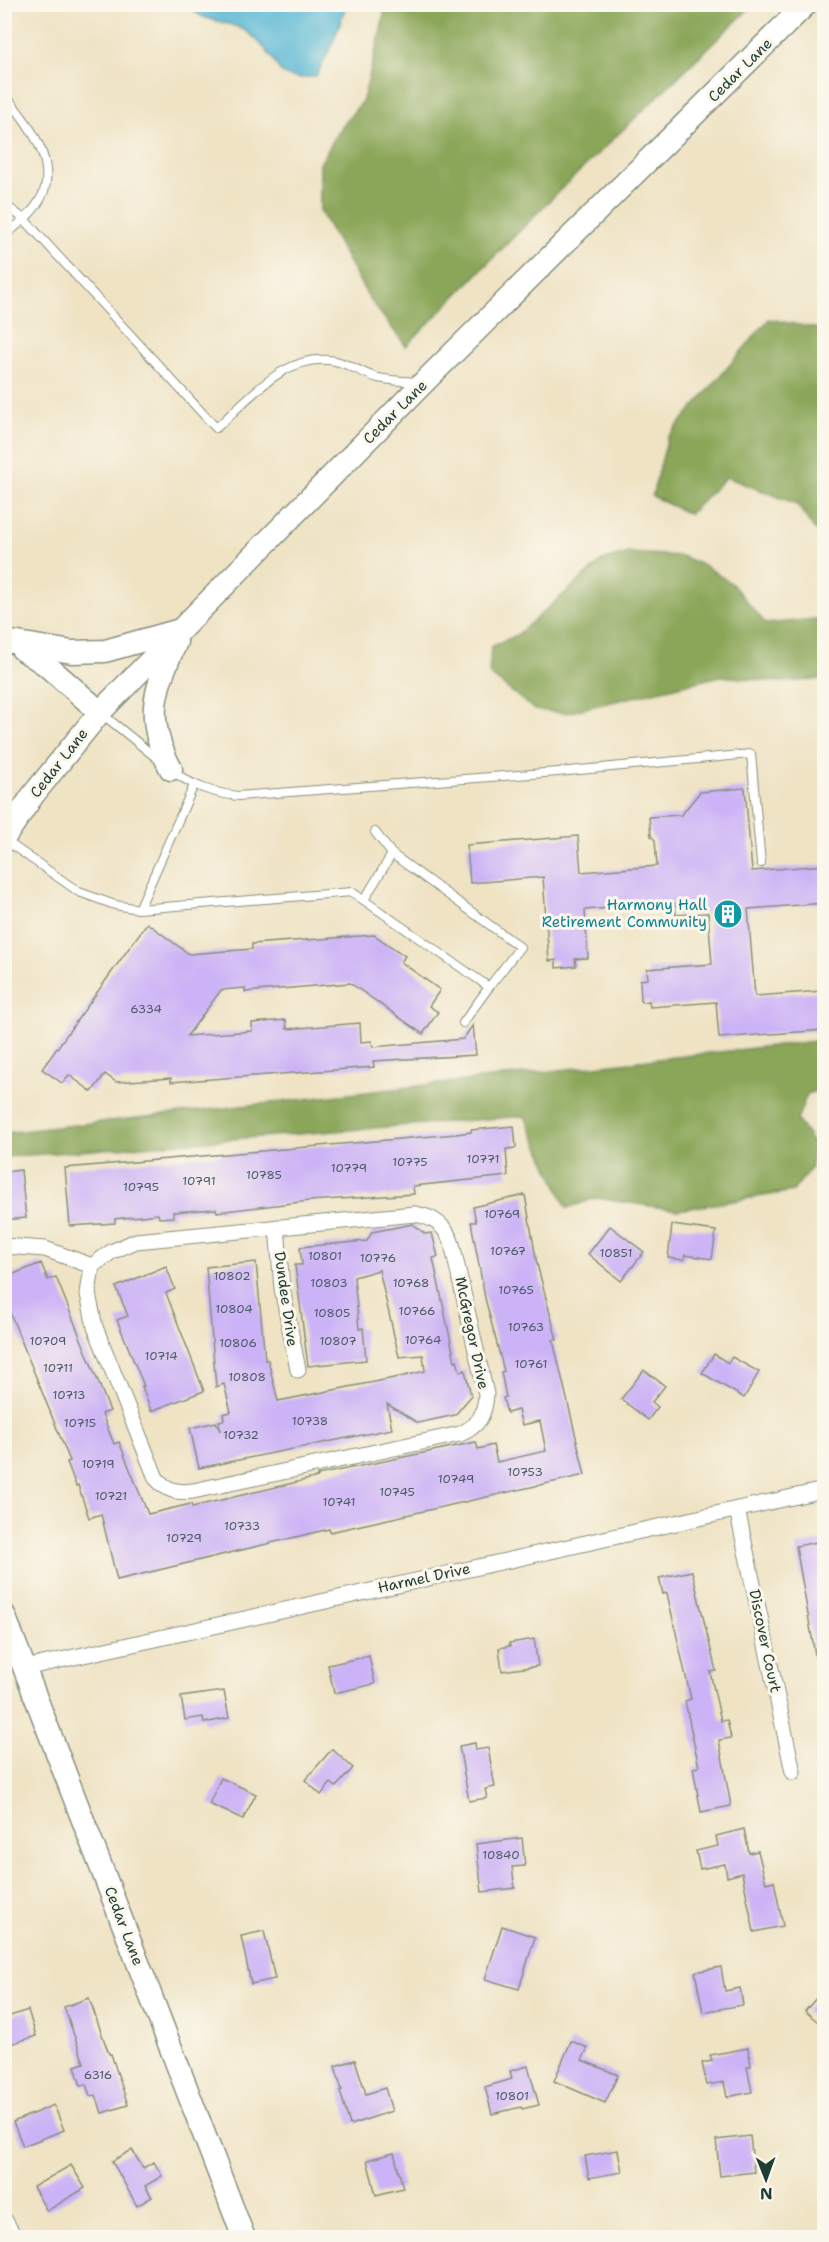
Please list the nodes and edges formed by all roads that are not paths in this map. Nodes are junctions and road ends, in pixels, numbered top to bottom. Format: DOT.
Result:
graph roads {
  1 [pos="806,4"];
  2 [pos="4,94"];
  3 [pos="4,204"];
  4 [pos="24,219"];
  5 [pos="4,236"];
  6 [pos="424,382"];
  7 [pos="181,629"];
  8 [pos="8,640"];
  9 [pos="100,712"];
  10 [pos="171,769"];
  11 [pos="194,785"];
  12 [pos="375,832"];
  13 [pos="4,839"];
  14 [pos="392,854"];
  15 [pos="761,863"];
  16 [pos="364,900"];
  17 [pos="139,909"];
  18 [pos="489,987"];
  19 [pos="464,1023"];
  20 [pos="277,1227"];
  21 [pos="4,1246"];
  22 [pos="92,1266"];
  23 [pos="298,1370"];
  24 [pos="825,1490"];
  25 [pos="737,1509"];
  26 [pos="4,1615"];
  27 [pos="25,1668"];
  28 [pos="794,1772"];
  29 [pos="4,2219"];
  30 [pos="15,2238"];
  31 [pos="244,2238"];
  1 -- 6 [label="main road, Cedar Lane"];
  2 -- 4 [label="lane"];
  3 -- 4 [label="lane"];
  4 -- 5 [label="lane"];
  4 -- 6 [label="lane"];
  6 -- 7 [label="main road, Cedar Lane"];
  7 -- 8 [label="main road"];
  7 -- 9 [label="main road, Cedar Lane"];
  7 -- 10 [label="main road"];
  8 -- 9 [label="main road"];
  9 -- 10 [label="lane"];
  9 -- 13 [label="main road, Cedar Lane"];
  10 -- 11 [label="lane"];
  11 -- 15 [label="lane"];
  11 -- 17 [label="lane"];
  12 -- 14 [label="lane"];
  13 -- 17 [label="lane"];
  14 -- 16 [label="lane"];
  14 -- 18 [label="lane"];
  16 -- 17 [label="lane"];
  16 -- 18 [label="lane"];
  18 -- 19 [label="lane"];
  20 -- 22 [label="street, McGregor Drive"];
  20 -- 22 [label="street, McGregor Drive"];
  20 -- 23 [label="street, Dundee Drive"];
  21 -- 22 [label="street"];
  24 -- 25 [label="street, Harmel Drive"];
  25 -- 27 [label="street, Harmel Drive"];
  25 -- 28 [label="street, Discover Court"];
  26 -- 27 [label="main road, Cedar Lane"];
  27 -- 31 [label="main road, Cedar Lane"];
  29 -- 30 [label="street"];
}
